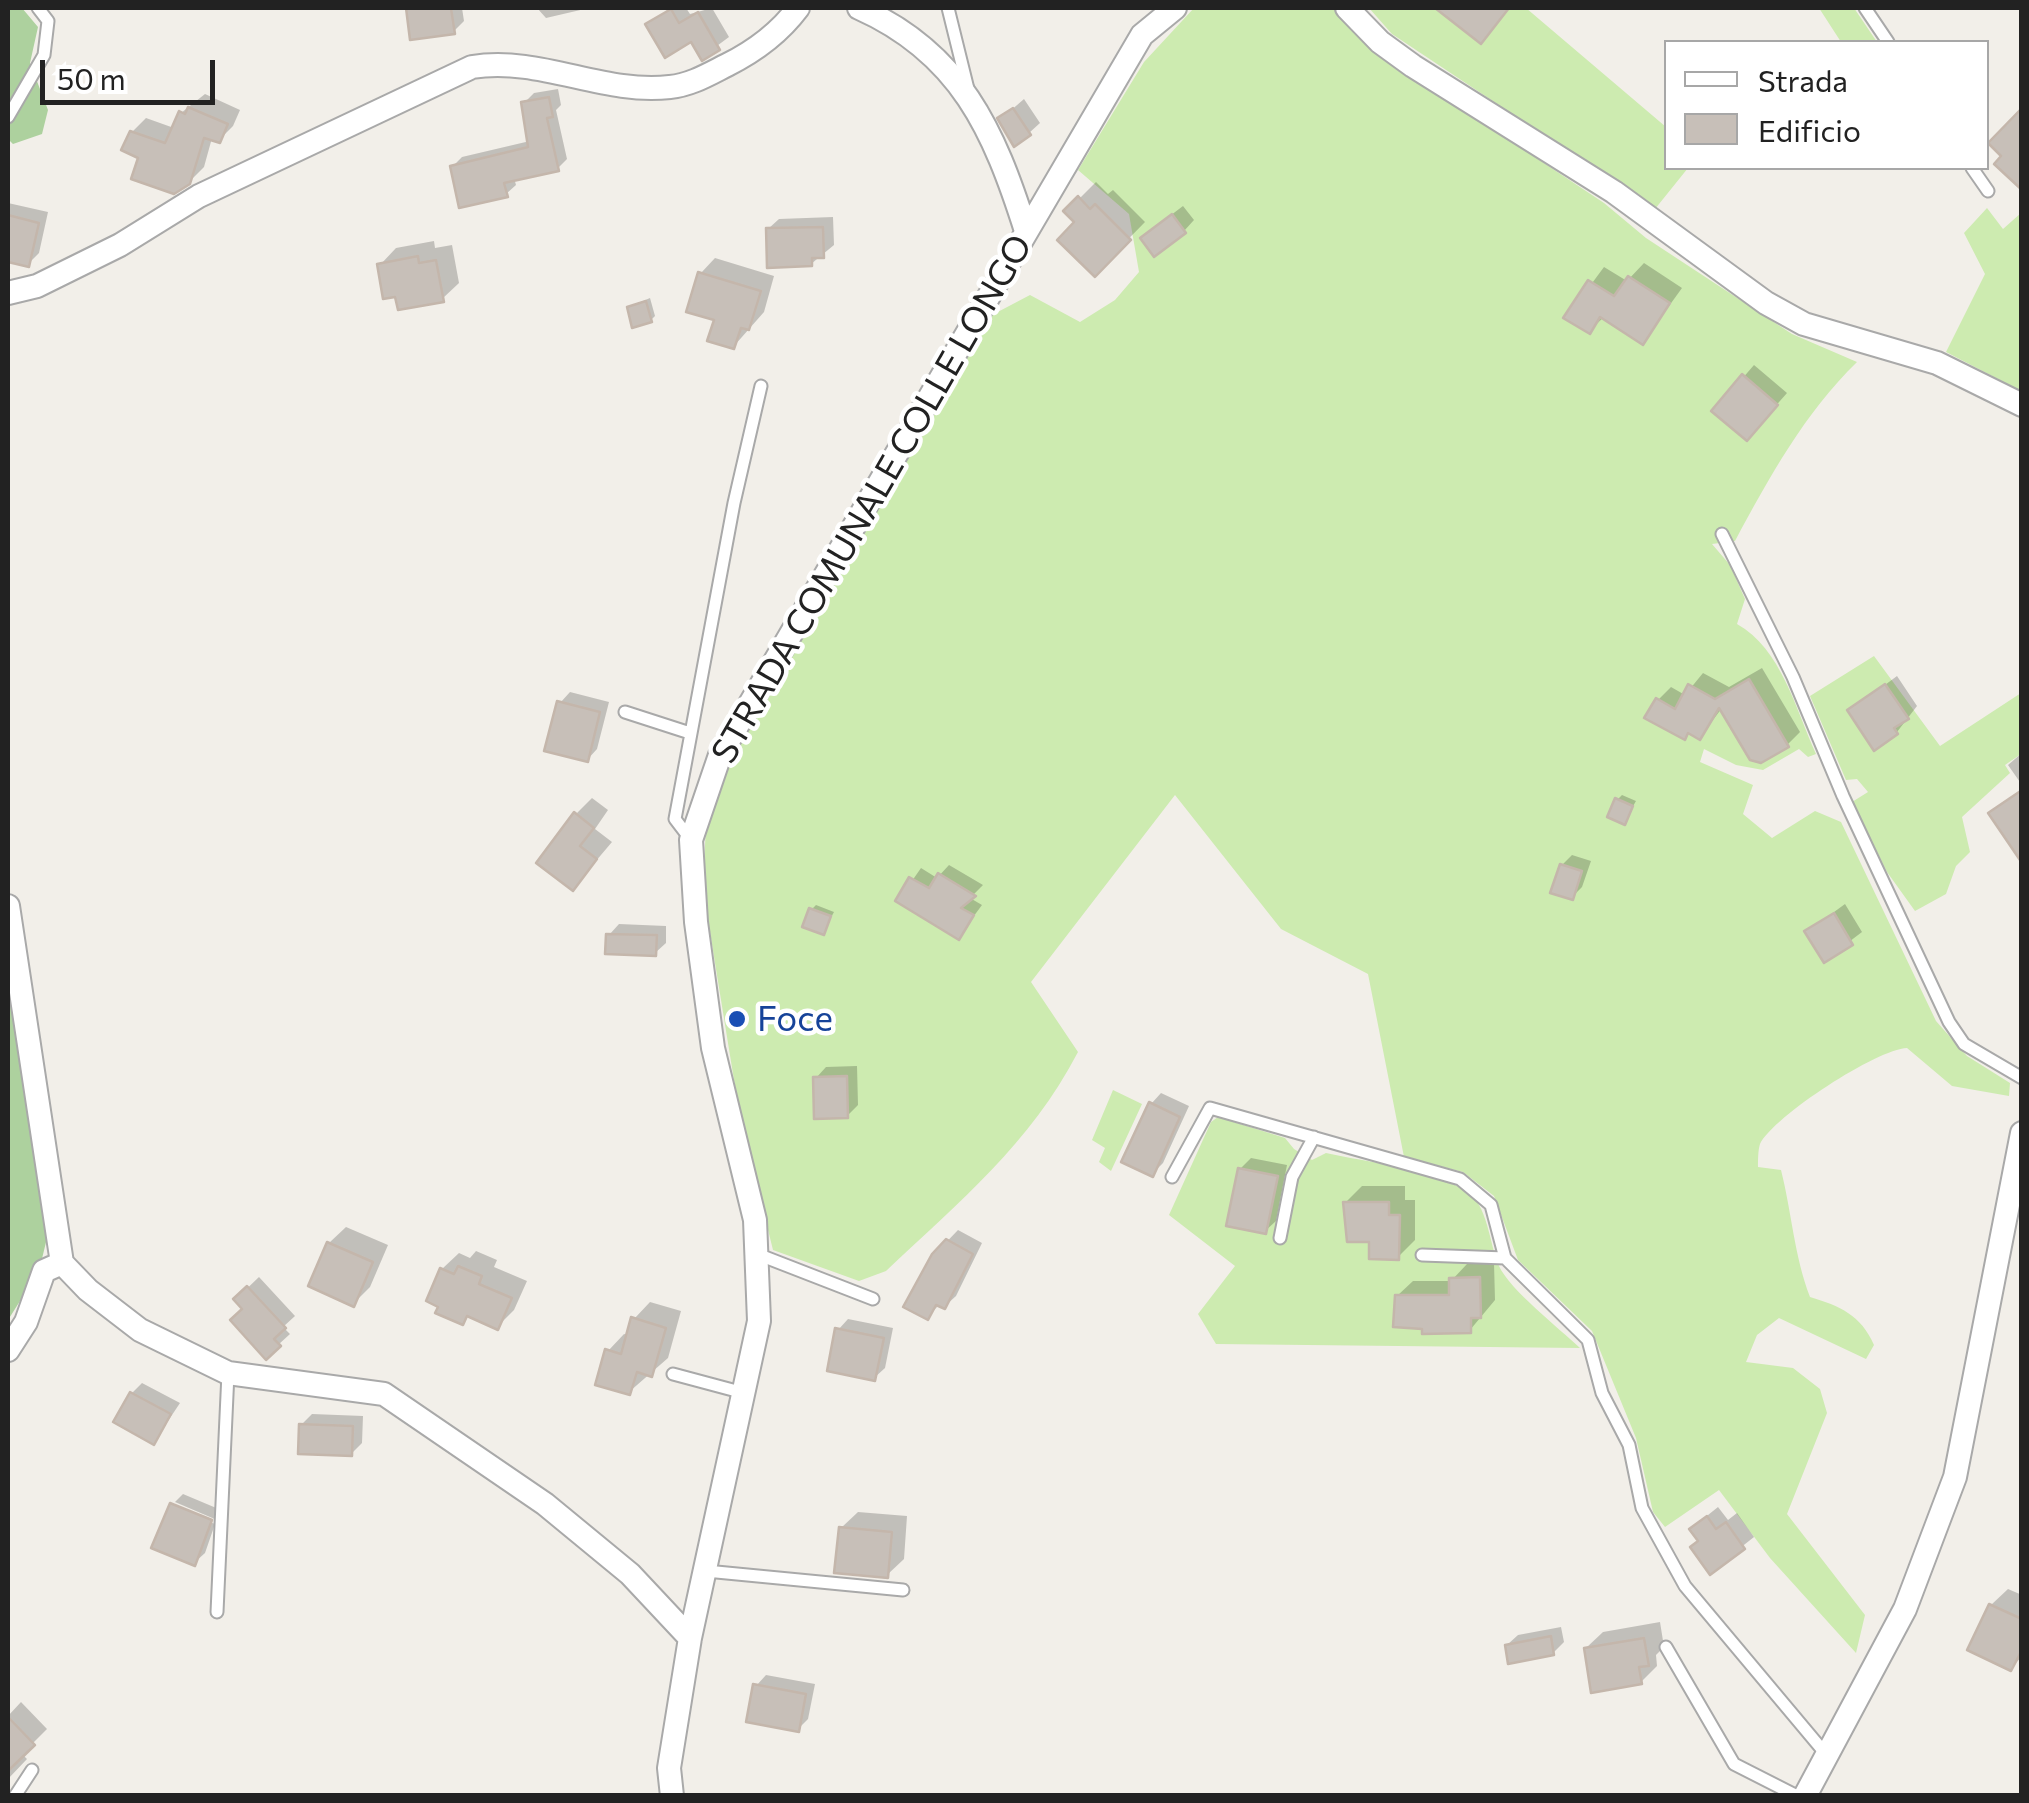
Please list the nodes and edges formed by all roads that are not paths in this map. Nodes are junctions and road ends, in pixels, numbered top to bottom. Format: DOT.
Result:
graph roads {
  1 [pos="38,8"];
  2 [pos="54,8"];
  3 [pos="798,8"];
  4 [pos="859,8"];
  5 [pos="948,8"];
  6 [pos="1175,8"];
  7 [pos="1347,8"];
  8 [pos="1865,8"];
  9 [pos="48,21"];
  10 [pos="1887,40"];
  11 [pos="969,98"];
  12 [pos="8,116"];
  13 [pos="1973,170"];
  14 [pos="1988,191"];
  15 [pos="1026,232"];
  16 [pos="8,293"];
  17 [pos="762,386"];
  18 [pos="2022,405"];
  19 [pos="1722,534"];
  20 [pos="624,712"];
  21 [pos="690,733"];
  22 [pos="690,840"];
  23 [pos="8,906"];
  24 [pos="2022,1078"];
  25 [pos="2022,1132"];
  26 [pos="1314,1137"];
  27 [pos="1172,1177"];
  28 [pos="1280,1238"];
  29 [pos="757,1254"];
  30 [pos="1422,1255"];
  31 [pos="1505,1258"];
  32 [pos="62,1263"];
  33 [pos="873,1300"];
  34 [pos="8,1350"];
  35 [pos="228,1373"];
  36 [pos="673,1374"];
  37 [pos="744,1393"];
  38 [pos="706,1571"];
  39 [pos="903,1590"];
  40 [pos="217,1612"];
  41 [pos="690,1638"];
  42 [pos="1666,1647"];
  43 [pos="1824,1753"];
  44 [pos="32,1770"];
  45 [pos="14,1796"];
  46 [pos="672,1796"];
  47 [pos="1797,1796"];
  48 [pos="1805,1796"];
  1 -- 9 [label="lane"];
  2 -- 9 [label="lane"];
  3 -- 16 [label="street"];
  4 -- 11 [label="street"];
  5 -- 11 [label="lane"];
  6 -- 15 [label="street, STRADA COMUNALE COLLE LONGO"];
  7 -- 18 [label="street"];
  8 -- 10 [label="lane"];
  9 -- 12 [label="lane"];
  11 -- 15 [label="street"];
  13 -- 14 [label="lane"];
  15 -- 22 [label="street, STRADA COMUNALE COLLE LONGO"];
  17 -- 21 [label="lane"];
  19 -- 24 [label="lane"];
  20 -- 21 [label="lane"];
  21 -- 22 [label="lane"];
  22 -- 29 [label="street, STRADA COMUNALE COLLE LONGO"];
  23 -- 32 [label="street"];
  25 -- 43 [label="street"];
  26 -- 27 [label="lane"];
  26 -- 28 [label="lane"];
  26 -- 31 [label="lane"];
  29 -- 33 [label="lane"];
  29 -- 37 [label="street, STRADA COMUNALE COLLE LONGO"];
  30 -- 31 [label="lane"];
  31 -- 43 [label="lane"];
  32 -- 34 [label="street"];
  32 -- 35 [label="street"];
  35 -- 40 [label="lane"];
  35 -- 41 [label="street"];
  36 -- 37 [label="lane"];
  37 -- 38 [label="street, STRADA COMUNALE COLLE LONGO"];
  38 -- 39 [label="lane"];
  38 -- 41 [label="street, STRADA COMUNALE COLLE LONGO"];
  41 -- 46 [label="street, STRADA COMUNALE COLLE LONGO"];
  42 -- 47 [label="lane"];
  43 -- 48 [label="street"];
  44 -- 45 [label="lane"];
}
